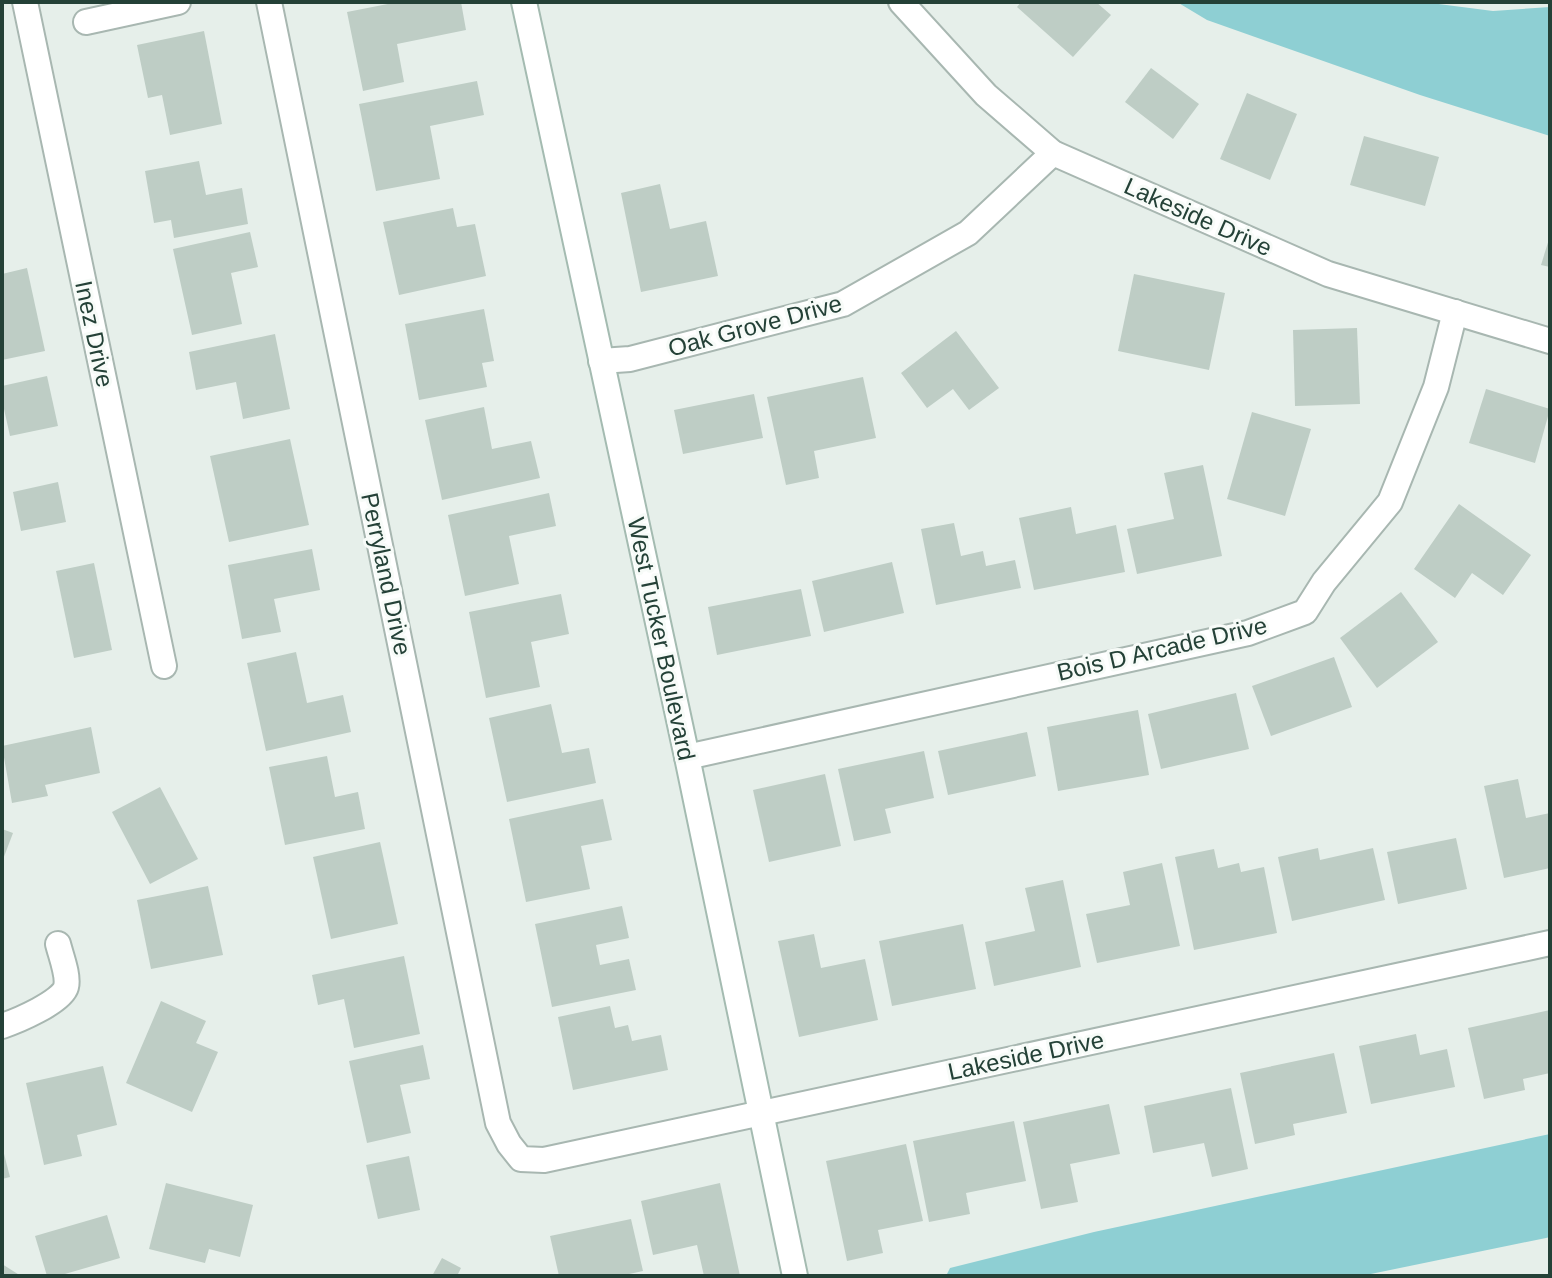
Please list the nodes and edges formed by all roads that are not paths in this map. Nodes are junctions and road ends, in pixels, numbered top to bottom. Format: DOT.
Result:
graph roads {
  1 [pos="25,2"];
  2 [pos="178,2"];
  3 [pos="269,2"];
  4 [pos="524,2"];
  5 [pos="901,2"];
  6 [pos="86,22"];
  7 [pos="1053,153"];
  8 [pos="1455,312"];
  9 [pos="1550,341"];
  10 [pos="601,361"];
  11 [pos="164,666"];
  12 [pos="687,757"];
  13 [pos="1550,943"];
  14 [pos="58,944"];
  15 [pos="2,1026"];
  16 [pos="760,1113"];
  17 [pos="509,1144"];
  18 [pos="795,1276"];
  1 -- 11 [label="street, Inez Drive"];
  2 -- 6 [label="street"];
  3 -- 17 [label="street, Perryland Drive"];
  4 -- 10 [label="street, West Tucker Boulevard"];
  5 -- 7 [label="street, Lakeside Drive"];
  7 -- 8 [label="street, Lakeside Drive"];
  7 -- 10 [label="street, Oak Grove Drive"];
  8 -- 9 [label="street, Lakeside Drive"];
  8 -- 12 [label="street, Bois D Arcade Drive"];
  10 -- 12 [label="street, West Tucker Boulevard"];
  12 -- 16 [label="street, West Tucker Boulevard"];
  13 -- 16 [label="street, Lakeside Drive"];
  14 -- 15 [label="street"];
  16 -- 17 [label="street, Lakeside Drive"];
  16 -- 18 [label="street, West Tucker Boulevard"];
}
